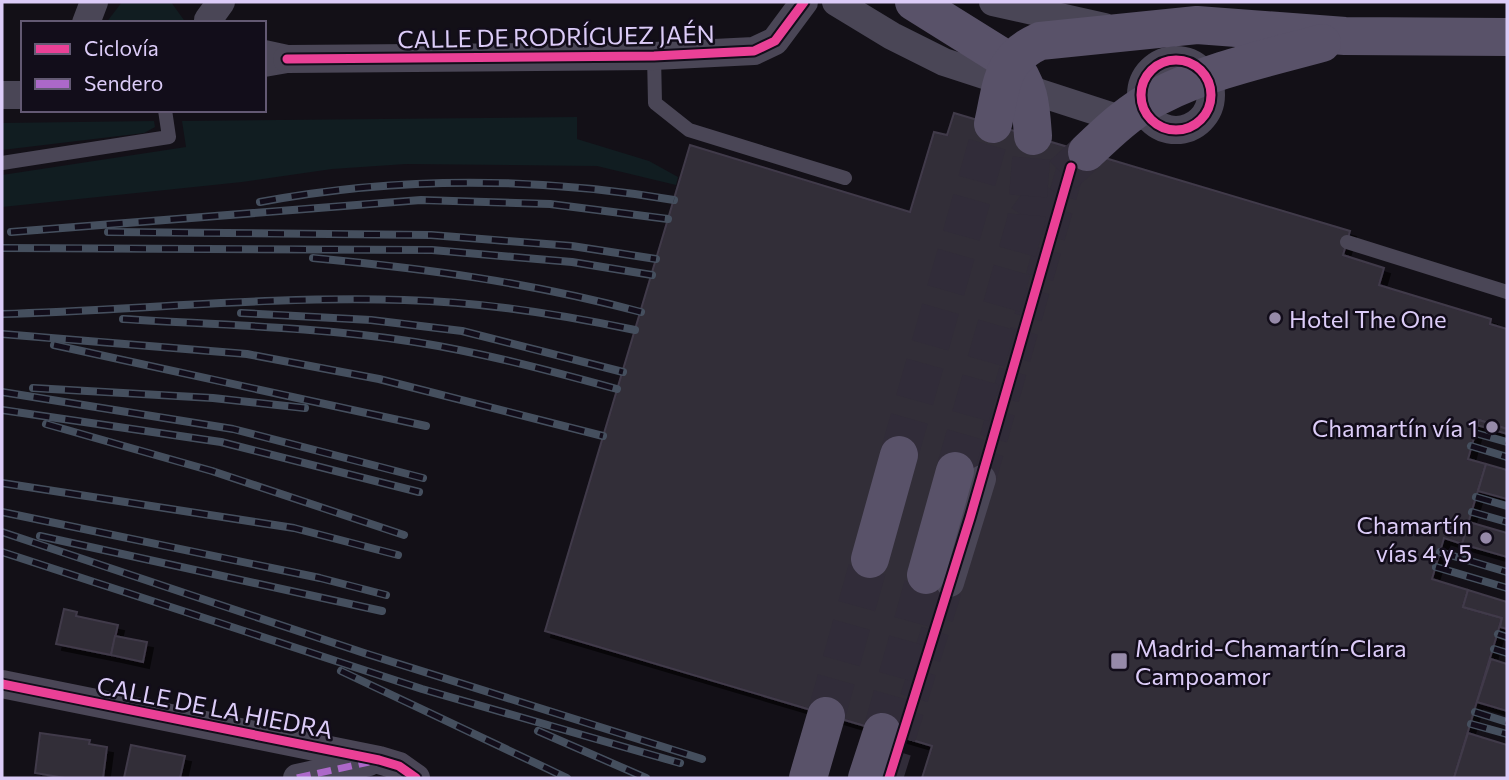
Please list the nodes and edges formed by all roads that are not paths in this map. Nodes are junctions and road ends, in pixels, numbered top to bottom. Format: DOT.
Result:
graph roads {
  1 [pos="804,2"];
  2 [pos="836,2"];
  3 [pos="914,2"];
  4 [pos="993,2"];
  5 [pos="1054,8"];
  6 [pos="1345,36"];
  7 [pos="1507,37"];
  8 [pos="654,56"];
  9 [pos="272,59"];
  10 [pos="1169,60"];
  11 [pos="1010,62"];
  12 [pos="2,95"];
  13 [pos="21,95"];
  14 [pos="165,112"];
  15 [pos="1148,116"];
  16 [pos="993,124"];
  17 [pos="1032,136"];
  18 [pos="1087,152"];
  19 [pos="2,163"];
  20 [pos="845,178"];
  21 [pos="1347,242"];
  22 [pos="1507,292"];
  23 [pos="899,455"];
  24 [pos="968,475"];
  25 [pos="870,559"];
  26 [pos="938,579"];
  27 [pos="2,684"];
  28 [pos="826,716"];
  29 [pos="882,732"];
  30 [pos="379,760"];
  31 [pos="297,778"];
  32 [pos="416,778"];
  33 [pos="808,778"];
  34 [pos="867,778"];
  1 -- 8 [label="street, CALLE DE RODRÍGUEZ JAÉN"];
  2 -- 15 [label="street"];
  3 -- 11 [label="main road"];
  4 -- 5 [label="street"];
  5 -- 10 [label="street"];
  6 -- 7 [label="main road"];
  6 -- 11 [label="main road"];
  6 -- 18 [label="main road"];
  8 -- 9 [label="street, CALLE DE RODRÍGUEZ JAÉN"];
  8 -- 20 [label="lane"];
  10 -- 15 [label="street"];
  10 -- 15 [label="street"];
  11 -- 16 [label="main road"];
  11 -- 17 [label="main road"];
  12 -- 13 [label="street"];
  14 -- 19 [label="lane"];
  21 -- 22 [label="lane"];
  23 -- 25 [label="main road"];
  24 -- 26 [label="main road"];
  27 -- 30 [label="street, CALLE DE LA HIEDRA"];
  28 -- 33 [label="main road"];
  29 -- 34 [label="main road"];
  30 -- 31 [label="street"];
  30 -- 32 [label="street, CALLE DE LA HIEDRA"];
}
